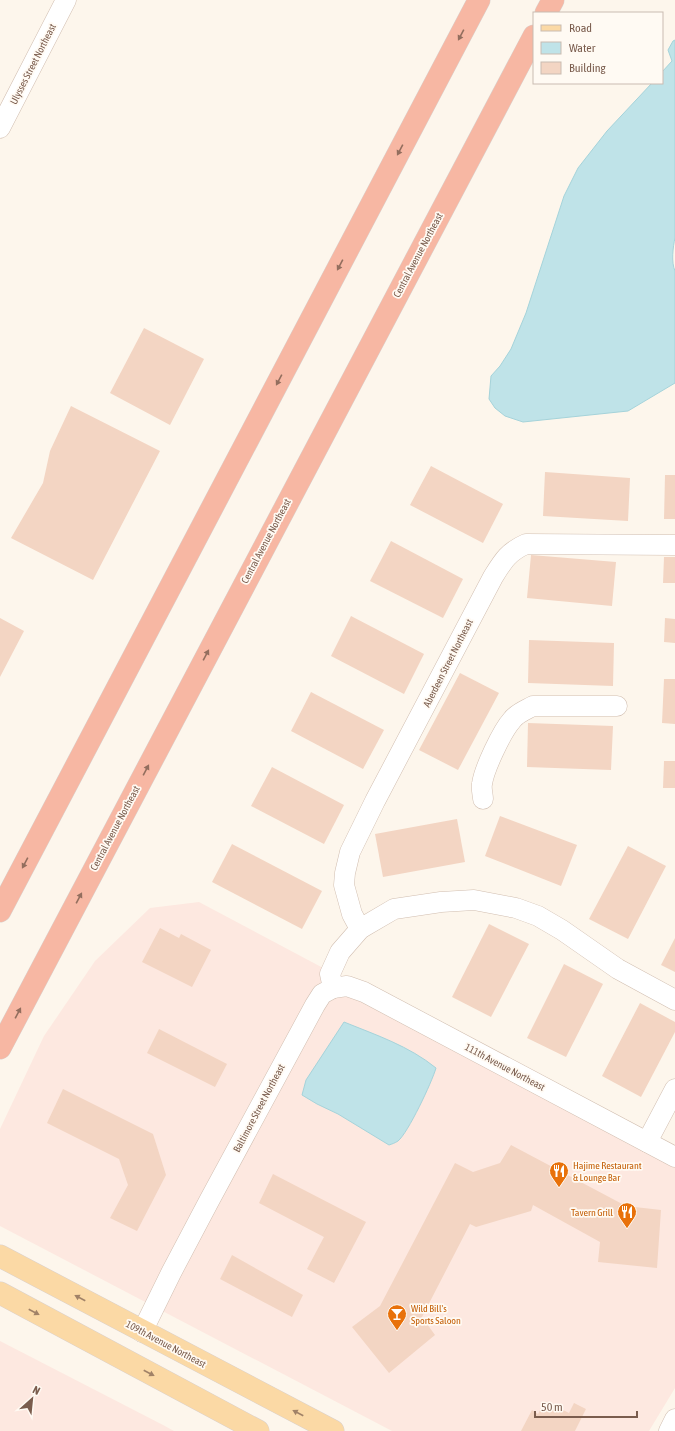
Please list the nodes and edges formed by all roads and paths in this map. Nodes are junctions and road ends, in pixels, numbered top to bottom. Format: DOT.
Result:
graph roads {
  1 [pos="66,0"];
  2 [pos="479,0"];
  3 [pos="553,0"];
  4 [pos="547,12"];
  5 [pos="533,38"];
  6 [pos="0,128"];
  7 [pos="675,545"];
  8 [pos="617,706"];
  9 [pos="483,799"];
  10 [pos="0,911"];
  11 [pos="360,929"];
  12 [pos="333,988"];
  13 [pos="675,1000"];
  14 [pos="0,1048"];
  15 [pos="675,1089"];
  16 [pos="647,1142"];
  17 [pos="675,1157"];
  18 [pos="0,1256"];
  19 [pos="0,1293"];
  20 [pos="142,1332"];
  21 [pos="675,1420"];
  22 [pos="258,1431"];
  23 [pos="332,1431"];
  24 [pos="669,1431"];
  1 -- 6 [label="street, Ulysses Street Northeast"];
  2 -- 10 [label="highway, one-way"];
  3 -- 4 [label="highway"];
  14 -- 5 [label="highway, Central Avenue Northeast, one-way"];
  7 -- 11 [label="street, Aberdeen Street Northeast"];
  8 -- 9 [label="street"];
  11 -- 12 [label="street"];
  11 -- 13 [label="street"];
  12 -- 16 [label="street, 111th Avenue Northeast"];
  12 -- 20 [label="street, Baltimore Street Northeast"];
  15 -- 16 [label="street"];
  16 -- 17 [label="street, 111th Avenue Northeast"];
  20 -- 18 [label="main road, 109th Avenue Northeast, one-way"];
  19 -- 22 [label="main road, one-way"];
  23 -- 20 [label="main road, 109th Avenue Northeast, one-way"];
  21 -- 24 [label="street"];
}
